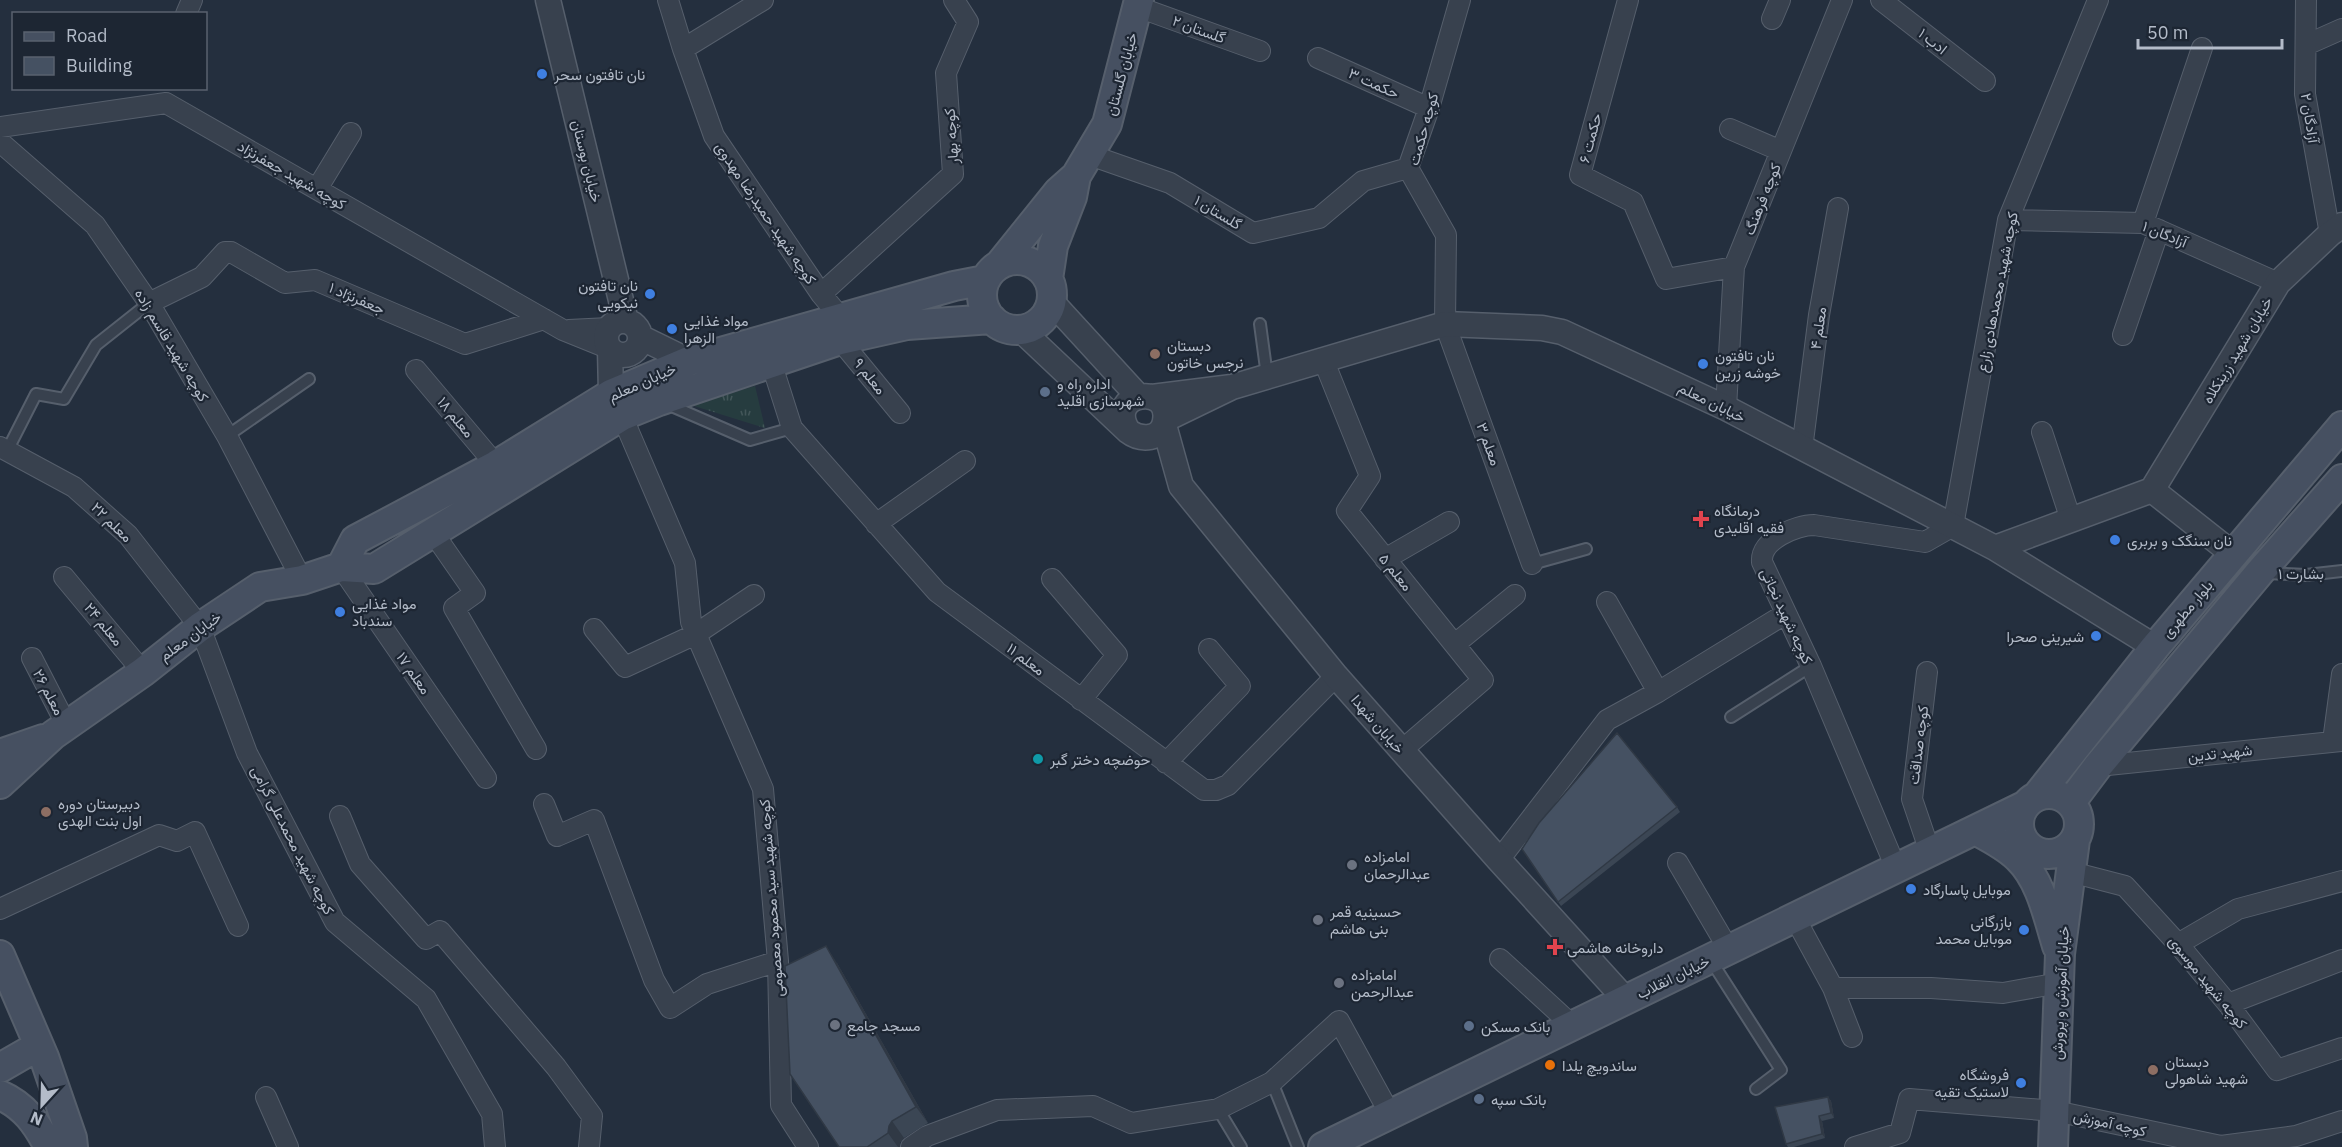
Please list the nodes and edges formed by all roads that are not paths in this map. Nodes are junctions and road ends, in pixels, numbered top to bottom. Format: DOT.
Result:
graph roads {
  1 [pos="548,0"];
  2 [pos="668,0"];
  3 [pos="763,0"];
  4 [pos="954,0"];
  5 [pos="1460,0"];
  6 [pos="1628,0"];
  7 [pos="1780,0"];
  8 [pos="1842,0"];
  9 [pos="1881,0"];
  10 [pos="2098,0"];
  11 [pos="2306,0"];
  12 [pos="1139,3"];
  13 [pos="1772,19"];
  14 [pos="2342,29"];
  15 [pos="2306,45"];
  16 [pos="2202,48"];
  17 [pos="683,49"];
  18 [pos="1260,51"];
  19 [pos="1318,58"];
  20 [pos="1985,81"];
  21 [pos="167,96"];
  22 [pos="1429,108"];
  23 [pos="0,127"];
  24 [pos="1730,129"];
  25 [pos="351,133"];
  26 [pos="0,142"];
  27 [pos="1781,151"];
  28 [pos="1083,166"];
  29 [pos="1408,168"];
  30 [pos="317,189"];
  31 [pos="1838,208"];
  32 [pos="2008,220"];
  33 [pos="2151,227"];
  34 [pos="2336,230"];
  35 [pos="1734,267"];
  36 [pos="993,272"];
  37 [pos="2278,283"];
  38 [pos="1050,290"];
  39 [pos="821,294"];
  40 [pos="149,303"];
  41 [pos="544,319"];
  42 [pos="992,319"];
  43 [pos="1260,324"];
  44 [pos="1445,324"];
  45 [pos="840,329"];
  46 [pos="1021,330"];
  47 [pos="621,334"];
  48 [pos="2123,335"];
  49 [pos="1323,359"];
  50 [pos="689,361"];
  51 [pos="771,362"];
  52 [pos="416,370"];
  53 [pos="1267,376"];
  54 [pos="309,379"];
  55 [pos="1232,387"];
  56 [pos="1145,397"];
  57 [pos="658,401"];
  58 [pos="616,405"];
  59 [pos="1725,408"];
  60 [pos="900,413"];
  61 [pos="1165,422"];
  62 [pos="2342,426"];
  63 [pos="792,428"];
  64 [pos="1128,431"];
  65 [pos="2042,432"];
  66 [pos="226,436"];
  67 [pos="1803,448"];
  68 [pos="4,449"];
  69 [pos="965,461"];
  70 [pos="496,465"];
  71 [pos="2342,479"];
  72 [pos="2152,490"];
  73 [pos="2071,520"];
  74 [pos="1449,522"];
  75 [pos="876,524"];
  76 [pos="1953,526"];
  77 [pos="434,534"];
  78 [pos="1995,548"];
  79 [pos="1586,549"];
  80 [pos="2233,554"];
  81 [pos="1386,559"];
  82 [pos="1532,564"];
  83 [pos="342,567"];
  84 [pos="2260,572"];
  85 [pos="2342,572"];
  86 [pos="64,577"];
  87 [pos="1052,579"];
  88 [pos="302,580"];
  89 [pos="754,595"];
  90 [pos="1515,595"];
  91 [pos="1607,602"];
  92 [pos="1785,614"];
  93 [pos="200,627"];
  94 [pos="594,629"];
  95 [pos="696,634"];
  96 [pos="1455,644"];
  97 [pos="2155,646"];
  98 [pos="1209,649"];
  99 [pos="32,658"];
  100 [pos="1811,666"];
  101 [pos="143,672"];
  102 [pos="1927,672"];
  103 [pos="2342,674"];
  104 [pos="1336,676"];
  105 [pos="1658,692"];
  106 [pos="1081,700"];
  107 [pos="1731,717"];
  108 [pos="60,731"];
  109 [pos="2338,741"];
  110 [pos="536,749"];
  111 [pos="1402,750"];
  112 [pos="1166,764"];
  113 [pos="2098,766"];
  114 [pos="1,774"];
  115 [pos="486,778"];
  116 [pos="2030,801"];
  117 [pos="2071,802"];
  118 [pos="544,804"];
  119 [pos="340,816"];
  120 [pos="1975,830"];
  121 [pos="2075,840"];
  122 [pos="1930,852"];
  123 [pos="1499,860"];
  124 [pos="1678,863"];
  125 [pos="1896,868"];
  126 [pos="2071,872"];
  127 [pos="2342,881"];
  128 [pos="0,909"];
  129 [pos="1795,918"];
  130 [pos="238,926"];
  131 [pos="2178,944"];
  132 [pos="1719,954"];
  133 [pos="2060,954"];
  134 [pos="0,955"];
  135 [pos="1500,959"];
  136 [pos="2342,960"];
  137 [pos="778,961"];
  138 [pos="2059,983"];
  139 [pos="1833,988"];
  140 [pos="1626,1000"];
  141 [pos="2228,1004"];
  142 [pos="1573,1026"];
  143 [pos="1852,1037"];
  144 [pos="38,1046"];
  145 [pos="2342,1048"];
  146 [pos="0,1068"];
  147 [pos="1272,1082"];
  148 [pos="1756,1089"];
  149 [pos="0,1095"];
  150 [pos="266,1097"];
  151 [pos="1218,1109"];
  152 [pos="1390,1114"];
  153 [pos="2342,1120"];
  154 [pos="2051,1134"];
  155 [pos="50,1147"];
  156 [pos="73,1147"];
  157 [pos="288,1147"];
  158 [pos="495,1147"];
  159 [pos="589,1147"];
  160 [pos="808,1147"];
  161 [pos="911,1147"];
  162 [pos="1241,1147"];
  163 [pos="1298,1147"];
  164 [pos="1323,1147"];
  165 [pos="1855,1147"];
  1 -- 47 [label="street, خیابان بوستان"];
  2 -- 17 [label="street, کوچه شهید حمیدرضا مهدوی"];
  3 -- 17 [label="street"];
  4 -- 39 [label="street, کوچه بهار"];
  5 -- 22 [label="street, کوچه حکمت"];
  6 -- 35 [label="street, حکمت ۶"];
  7 -- 13 [label="street"];
  8 -- 27 [label="street, کوچه فرهنگ"];
  9 -- 20 [label="street, ادب ۱"];
  10 -- 32 [label="street, کوچه شهید محمدهادی زارع"];
  11 -- 15 [label="street, آزادگان ۲"];
  12 -- 18 [label="street, گلستان ۲"];
  12 -- 28 [label="main road, خیابان گلستان"];
  14 -- 15 [label="street"];
  15 -- 34 [label="street, آزادگان ۲"];
  16 -- 33 [label="street"];
  17 -- 39 [label="street, کوچه شهید حمیدرضا مهدوی"];
  19 -- 22 [label="street, حکمت ۳"];
  21 -- 23 [label="street, کوچه شهید جعفرنژاد"];
  21 -- 30 [label="street, کوچه شهید جعفرنژاد"];
  22 -- 29 [label="street, کوچه حکمت"];
  24 -- 27 [label="street"];
  25 -- 30 [label="street"];
  26 -- 40 [label="street, کوچه شهید قاسم زاده"];
  27 -- 35 [label="street, کوچه فرهنگ"];
  28 -- 29 [label="street, گلستان ۱"];
  28 -- 36 [label="main road"];
  28 -- 38 [label="main road"];
  29 -- 44 [label="street, کوچه حکمت"];
  30 -- 41 [label="street, کوچه شهید جعفرنژاد"];
  31 -- 67 [label="street, معلم ۴"];
  32 -- 33 [label="street, آزادگان ۱"];
  32 -- 76 [label="street, کوچه شهید محمدهادی زارع"];
  33 -- 37 [label="street, آزادگان ۱"];
  33 -- 48 [label="street"];
  34 -- 37 [label="street, خیابان شهید زرینکلاه"];
  35 -- 59 [label="street, کوچه فرهنگ"];
  36 -- 38 [label="main road"];
  36 -- 42 [label="main road"];
  36 -- 45 [label="main road, خیابان معلم"];
  37 -- 72 [label="street, خیابان شهید زرینکلاه"];
  38 -- 46 [label="main road"];
  38 -- 56 [label="street"];
  39 -- 45 [label="street, کوچه شهید حمیدرضا مهدوی"];
  40 -- 41 [label="street, جعفرنژاد ۱"];
  40 -- 66 [label="street, کوچه شهید قاسم زاده"];
  40 -- 68 [label="lane"];
  41 -- 47 [label="street, کوچه شهید جعفرنژاد"];
  42 -- 45 [label="main road, خیابان معلم"];
  42 -- 46 [label="main road"];
  43 -- 53 [label="lane"];
  44 -- 49 [label="street, خیابان معلم"];
  44 -- 59 [label="street, خیابان معلم"];
  44 -- 82 [label="street, معلم ۳"];
  45 -- 50 [label="main road, خیابان معلم"];
  45 -- 51 [label="main road, خیابان معلم"];
  45 -- 60 [label="street, معلم ۹"];
  46 -- 64 [label="street"];
  47 -- 50 [label="street"];
  47 -- 58 [label="street, خیابان بوستان"];
  49 -- 53 [label="street, خیابان معلم"];
  49 -- 81 [label="street, معلم ۵"];
  50 -- 58 [label="main road, خیابان معلم"];
  51 -- 57 [label="main road, خیابان معلم"];
  51 -- 63 [label="street, معلم ۱۱"];
  52 -- 70 [label="street, معلم ۱۸"];
  53 -- 55 [label="street, خیابان معلم"];
  54 -- 66 [label="lane"];
  55 -- 56 [label="street, خیابان معلم"];
  55 -- 61 [label="street, خیابان معلم"];
  56 -- 61 [label="street"];
  56 -- 64 [label="street"];
  57 -- 58 [label="main road, خیابان معلم"];
  57 -- 63 [label="lane"];
  58 -- 70 [label="main road, خیابان معلم"];
  58 -- 77 [label="main road, خیابان معلم"];
  58 -- 95 [label="street, کوچه شهید سید محمود معصومی"];
  59 -- 67 [label="street, خیابان معلم"];
  61 -- 64 [label="street"];
  61 -- 104 [label="street, خیابان شهدا"];
  62 -- 80 [label="main road, بلوار مطهری"];
  63 -- 75 [label="street, معلم ۱۱"];
  65 -- 73 [label="street"];
  66 -- 88 [label="street, کوچه شهید قاسم زاده"];
  67 -- 76 [label="street, خیابان معلم"];
  68 -- 93 [label="street, معلم ۲۲"];
  69 -- 75 [label="street"];
  70 -- 83 [label="main road, خیابان معلم"];
  71 -- 84 [label="main road"];
  72 -- 73 [label="street"];
  72 -- 80 [label="street"];
  73 -- 78 [label="street"];
  74 -- 81 [label="street"];
  75 -- 106 [label="street, معلم ۱۱"];
  76 -- 78 [label="street, خیابان معلم"];
  76 -- 92 [label="street, کوچه شهید نجاتی"];
  77 -- 83 [label="main road, خیابان معلم"];
  77 -- 110 [label="street"];
  78 -- 97 [label="street, خیابان معلم"];
  79 -- 82 [label="lane"];
  80 -- 97 [label="main road, بلوار مطهری"];
  81 -- 96 [label="street, معلم ۵"];
  83 -- 88 [label="main road, خیابان معلم"];
  83 -- 115 [label="street, معلم ۱۷"];
  84 -- 85 [label="lane, بشارت ۱"];
  84 -- 113 [label="main road"];
  86 -- 101 [label="street, معلم ۲۴"];
  87 -- 106 [label="street"];
  88 -- 93 [label="main road, خیابان معلم"];
  89 -- 95 [label="street"];
  90 -- 96 [label="street"];
  91 -- 105 [label="street"];
  92 -- 100 [label="street, کوچه شهید نجاتی"];
  92 -- 105 [label="street"];
  93 -- 101 [label="main road, خیابان معلم"];
  93 -- 158 [label="street, کوچه شهید محمدعلی گرامی"];
  94 -- 95 [label="street"];
  95 -- 137 [label="street, کوچه شهید سید محمود معصومی"];
  96 -- 111 [label="street, معلم ۵"];
  97 -- 116 [label="main road, بلوار مطهری"];
  98 -- 112 [label="street"];
  99 -- 108 [label="street, معلم ۲۶"];
  100 -- 107 [label="lane"];
  100 -- 125 [label="street, کوچه شهید نجاتی"];
  101 -- 108 [label="main road, خیابان معلم"];
  102 -- 122 [label="street, کوچه صداقت"];
  103 -- 109 [label="street"];
  104 -- 111 [label="street, خیابان شهدا"];
  104 -- 112 [label="street, معلم ۱۱"];
  105 -- 123 [label="street"];
  106 -- 112 [label="street, معلم ۱۱"];
  108 -- 114 [label="main road, خیابان معلم"];
  109 -- 113 [label="street, شهید تدین"];
  111 -- 123 [label="street, خیابان شهدا"];
  113 -- 117 [label="main road"];
  116 -- 117 [label="main road"];
  116 -- 120 [label="main road, خیابان انقلاب"];
  116 -- 121 [label="main road"];
  117 -- 121 [label="main road"];
  118 -- 137 [label="street"];
  119 -- 159 [label="street"];
  120 -- 122 [label="main road, خیابان انقلاب"];
  120 -- 133 [label="main road"];
  121 -- 126 [label="main road, خیابان آموزش و پرورش"];
  122 -- 125 [label="main road, خیابان انقلاب"];
  123 -- 140 [label="street, خیابان شهدا"];
  124 -- 132 [label="street"];
  125 -- 129 [label="main road, خیابان انقلاب"];
  126 -- 131 [label="street, کوچه شهید موسوی"];
  126 -- 133 [label="main road, خیابان آموزش و پرورش"];
  127 -- 131 [label="street"];
  128 -- 130 [label="street"];
  129 -- 132 [label="main road, خیابان انقلاب"];
  129 -- 139 [label="street"];
  131 -- 141 [label="street, کوچه شهید موسوی"];
  132 -- 140 [label="main road, خیابان انقلاب"];
  132 -- 148 [label="lane"];
  133 -- 138 [label="main road, خیابان آموزش و پرورش"];
  134 -- 144 [label="main road"];
  135 -- 142 [label="street"];
  136 -- 141 [label="street"];
  137 -- 160 [label="street, کوچه شهید سید محمود معصومی"];
  138 -- 139 [label="street"];
  138 -- 154 [label="main road, خیابان آموزش و پرورش"];
  139 -- 143 [label="street"];
  140 -- 142 [label="main road, خیابان انقلاب"];
  141 -- 145 [label="street, کوچه شهید موسوی"];
  142 -- 152 [label="main road, خیابان انقلاب"];
  144 -- 146 [label="main road"];
  144 -- 156 [label="main road"];
  147 -- 151 [label="street"];
  147 -- 152 [label="street"];
  147 -- 163 [label="lane"];
  149 -- 155 [label="main road"];
  150 -- 157 [label="street"];
  151 -- 161 [label="street"];
  151 -- 162 [label="lane"];
  152 -- 164 [label="main road, خیابان انقلاب"];
  153 -- 154 [label="street, کوچه آموزش"];
  154 -- 165 [label="street, کوچه آموزش"];
}
